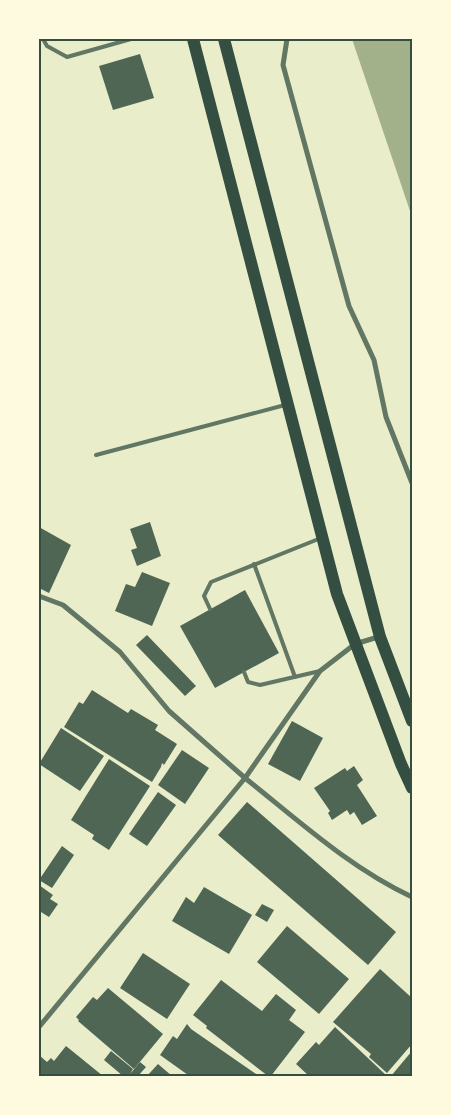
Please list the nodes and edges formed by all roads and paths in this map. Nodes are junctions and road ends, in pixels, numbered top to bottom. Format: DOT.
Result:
graph roads {
  1 [pos="43,39"];
  2 [pos="132,39"];
  3 [pos="193,39"];
  4 [pos="224,39"];
  5 [pos="287,39"];
  6 [pos="290,404"];
  7 [pos="96,455"];
  8 [pos="412,482"];
  9 [pos="323,538"];
  10 [pos="254,564"];
  11 [pos="39,596"];
  12 [pos="210,609"];
  13 [pos="380,637"];
  14 [pos="355,644"];
  15 [pos="320,671"];
  16 [pos="244,672"];
  17 [pos="294,677"];
  18 [pos="412,721"];
  19 [pos="245,778"];
  20 [pos="412,788"];
  21 [pos="412,896"];
  22 [pos="39,1027"];
  1 -- 2 [label="lane"];
  3 -- 6 [label="main road"];
  4 -- 13 [label="main road"];
  5 -- 8 [label="street"];
  6 -- 7 [label="lane"];
  6 -- 9 [label="main road"];
  9 -- 10 [label="lane"];
  9 -- 14 [label="main road"];
  10 -- 12 [label="lane"];
  10 -- 17 [label="lane"];
  11 -- 19 [label="street"];
  13 -- 14 [label="street"];
  13 -- 18 [label="main road"];
  14 -- 15 [label="street"];
  14 -- 20 [label="main road"];
  15 -- 17 [label="lane"];
  15 -- 19 [label="street"];
  16 -- 17 [label="lane"];
  19 -- 21 [label="street"];
  19 -- 22 [label="street"];
}
